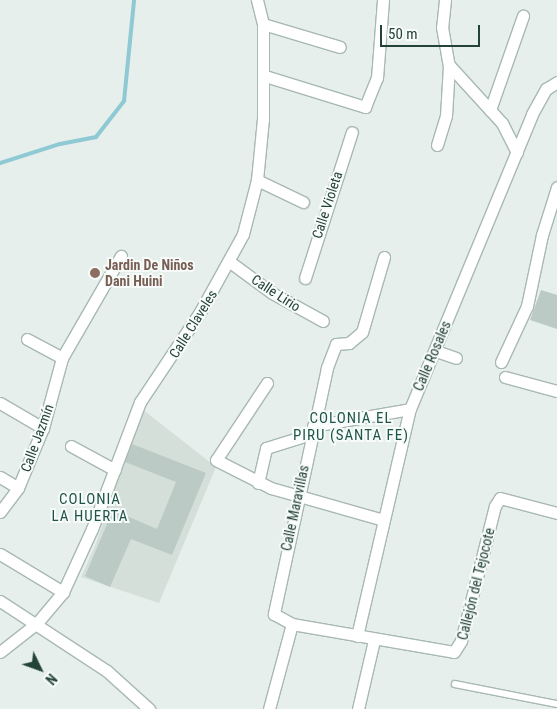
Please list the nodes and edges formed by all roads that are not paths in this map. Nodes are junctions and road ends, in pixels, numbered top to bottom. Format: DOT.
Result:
graph roads {
  1 [pos="257,0"];
  2 [pos="383,0"];
  3 [pos="444,0"];
  4 [pos="523,16"];
  5 [pos="263,24"];
  6 [pos="340,47"];
  7 [pos="449,65"];
  8 [pos="265,76"];
  9 [pos="557,82"];
  10 [pos="490,110"];
  11 [pos="352,132"];
  12 [pos="437,145"];
  13 [pos="517,152"];
  14 [pos="258,180"];
  15 [pos="557,187"];
  16 [pos="303,202"];
  17 [pos="121,256"];
  18 [pos="384,257"];
  19 [pos="230,262"];
  20 [pos="305,278"];
  21 [pos="323,321"];
  22 [pos="28,339"];
  23 [pos="436,351"];
  24 [pos="62,358"];
  25 [pos="456,358"];
  26 [pos="501,362"];
  27 [pos="505,377"];
  28 [pos="267,383"];
  29 [pos="557,391"];
  30 [pos="0,403"];
  31 [pos="410,409"];
  32 [pos="43,428"];
  33 [pos="312,430"];
  34 [pos="71,446"];
  35 [pos="115,470"];
  36 [pos="0,477"];
  37 [pos="258,483"];
  38 [pos="18,488"];
  39 [pos="297,496"];
  40 [pos="0,512"];
  41 [pos="557,513"];
  42 [pos="383,520"];
  43 [pos="0,554"];
  44 [pos="63,592"];
  45 [pos="0,601"];
  46 [pos="37,623"];
  47 [pos="292,624"];
  48 [pos="357,636"];
  49 [pos="374,640"];
  50 [pos="0,652"];
  51 [pos="455,684"];
  52 [pos="557,704"];
  53 [pos="149,709"];
  54 [pos="269,709"];
  55 [pos="358,709"];
  1 -- 5 [label="street, Calle Claveles"];
  2 -- 8 [label="street"];
  3 -- 7 [label="street"];
  4 -- 10 [label="street"];
  5 -- 6 [label="street"];
  5 -- 8 [label="street, Calle Claveles"];
  7 -- 10 [label="street"];
  7 -- 12 [label="street"];
  8 -- 14 [label="street, Calle Claveles"];
  9 -- 13 [label="street, Calle Rosales"];
  10 -- 13 [label="street"];
  11 -- 20 [label="street, Calle Violeta"];
  13 -- 23 [label="street, Calle Rosales"];
  14 -- 16 [label="street"];
  14 -- 19 [label="street, Calle Claveles"];
  15 -- 26 [label="street"];
  17 -- 24 [label="street, Calle Jazmín"];
  18 -- 33 [label="street, Calle Maravillas"];
  19 -- 21 [label="street, Calle Lirio"];
  19 -- 35 [label="street, Calle Claveles"];
  22 -- 24 [label="street"];
  23 -- 25 [label="street"];
  23 -- 31 [label="street, Calle Rosales"];
  24 -- 32 [label="street, Calle Jazmín"];
  27 -- 29 [label="street"];
  28 -- 37 [label="street"];
  30 -- 32 [label="street"];
  31 -- 33 [label="street"];
  31 -- 42 [label="street, Calle Rosales"];
  32 -- 38 [label="street, Calle Jazmín"];
  33 -- 37 [label="street"];
  33 -- 39 [label="street, Calle Maravillas"];
  34 -- 35 [label="street"];
  35 -- 44 [label="street, Calle Claveles"];
  36 -- 38 [label="street"];
  37 -- 39 [label="street"];
  38 -- 40 [label="street, Calle Jazmín"];
  39 -- 42 [label="street"];
  39 -- 47 [label="street, Calle Maravillas"];
  41 -- 49 [label="street, Callejón del Tejocote"];
  42 -- 48 [label="street, Calle Rosales"];
  43 -- 44 [label="street"];
  44 -- 46 [label="street, Calle Claveles"];
  45 -- 46 [label="street"];
  46 -- 50 [label="street, Calle Claveles"];
  46 -- 53 [label="street"];
  47 -- 48 [label="street, Callejón del Tejocote"];
  47 -- 54 [label="street"];
  48 -- 49 [label="street, Callejón del Tejocote"];
  49 -- 55 [label="street"];
  51 -- 52 [label="lane"];
}
